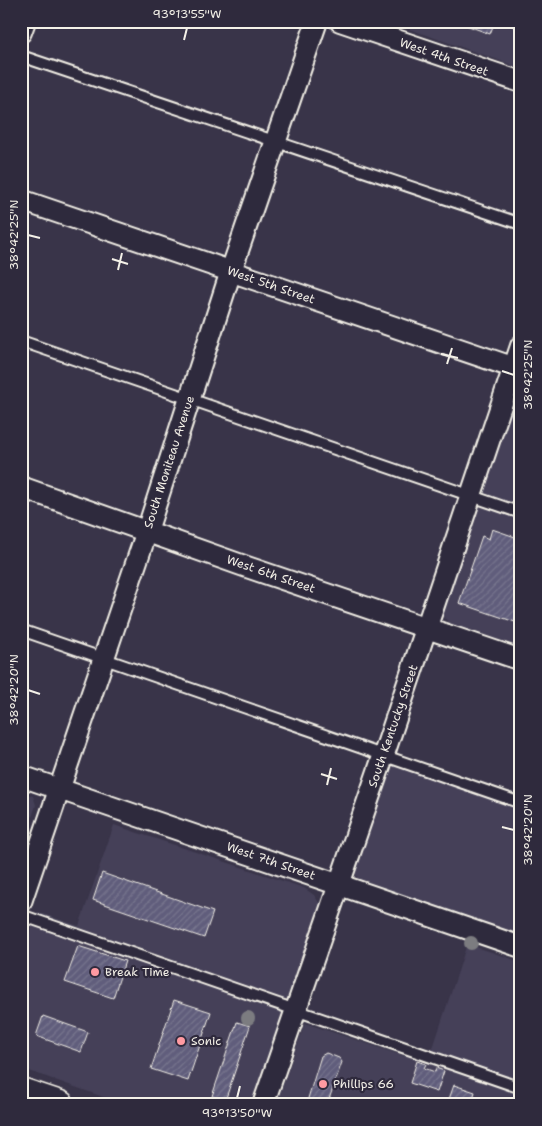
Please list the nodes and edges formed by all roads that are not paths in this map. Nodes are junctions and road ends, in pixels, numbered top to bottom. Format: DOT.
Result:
graph roads {
  1 [pos="25,21"];
  2 [pos="317,21"];
  3 [pos="340,21"];
  4 [pos="21,32"];
  5 [pos="21,56"];
  6 [pos="521,82"];
  7 [pos="276,141"];
  8 [pos="21,200"];
  9 [pos="521,224"];
  10 [pos="231,271"];
  11 [pos="21,341"];
  12 [pos="521,346"];
  13 [pos="517,368"];
  14 [pos="190,398"];
  15 [pos="21,487"];
  16 [pos="470,496"];
  17 [pos="521,513"];
  18 [pos="147,531"];
  19 [pos="426,627"];
  20 [pos="21,630"];
  21 [pos="103,658"];
  22 [pos="521,660"];
  23 [pos="384,754"];
  24 [pos="21,776"];
  25 [pos="60,789"];
  26 [pos="521,803"];
  27 [pos="339,885"];
  28 [pos="21,902"];
  29 [pos="21,914"];
  30 [pos="521,947"];
  31 [pos="297,1010"];
  32 [pos="521,1088"];
  33 [pos="21,1092"];
  34 [pos="60,1105"];
  35 [pos="263,1105"];
  1 -- 4 [label="street"];
  2 -- 7 [label="street, South Moniteau Avenue"];
  3 -- 6 [label="street, West 4th Street"];
  5 -- 7 [label="lane"];
  7 -- 9 [label="lane"];
  7 -- 10 [label="street, South Moniteau Avenue"];
  8 -- 10 [label="street, West 5th Street"];
  10 -- 13 [label="street, West 5th Street"];
  10 -- 14 [label="street, South Moniteau Avenue"];
  11 -- 14 [label="lane"];
  12 -- 13 [label="street, South Kentucky Street"];
  13 -- 16 [label="street, South Kentucky Street"];
  14 -- 16 [label="lane"];
  14 -- 18 [label="street, South Moniteau Avenue"];
  15 -- 18 [label="street, West 6th Street"];
  16 -- 17 [label="lane"];
  16 -- 19 [label="street, South Kentucky Street"];
  18 -- 19 [label="street, West 6th Street"];
  18 -- 21 [label="street, South Moniteau Avenue"];
  19 -- 22 [label="street, West 6th Street"];
  19 -- 23 [label="street, South Kentucky Street"];
  20 -- 21 [label="lane"];
  21 -- 23 [label="lane"];
  21 -- 25 [label="street, South Moniteau Avenue"];
  23 -- 26 [label="lane"];
  23 -- 27 [label="street, South Kentucky Street"];
  24 -- 25 [label="street, West 7th Street"];
  25 -- 27 [label="street, West 7th Street"];
  25 -- 28 [label="street, South Moniteau Avenue"];
  27 -- 30 [label="street, West 7th Street"];
  27 -- 31 [label="street, South Kentucky Street"];
  29 -- 31 [label="lane"];
  31 -- 32 [label="lane"];
  31 -- 35 [label="street, South Kentucky Street"];
  33 -- 34 [label="highway"];
}
